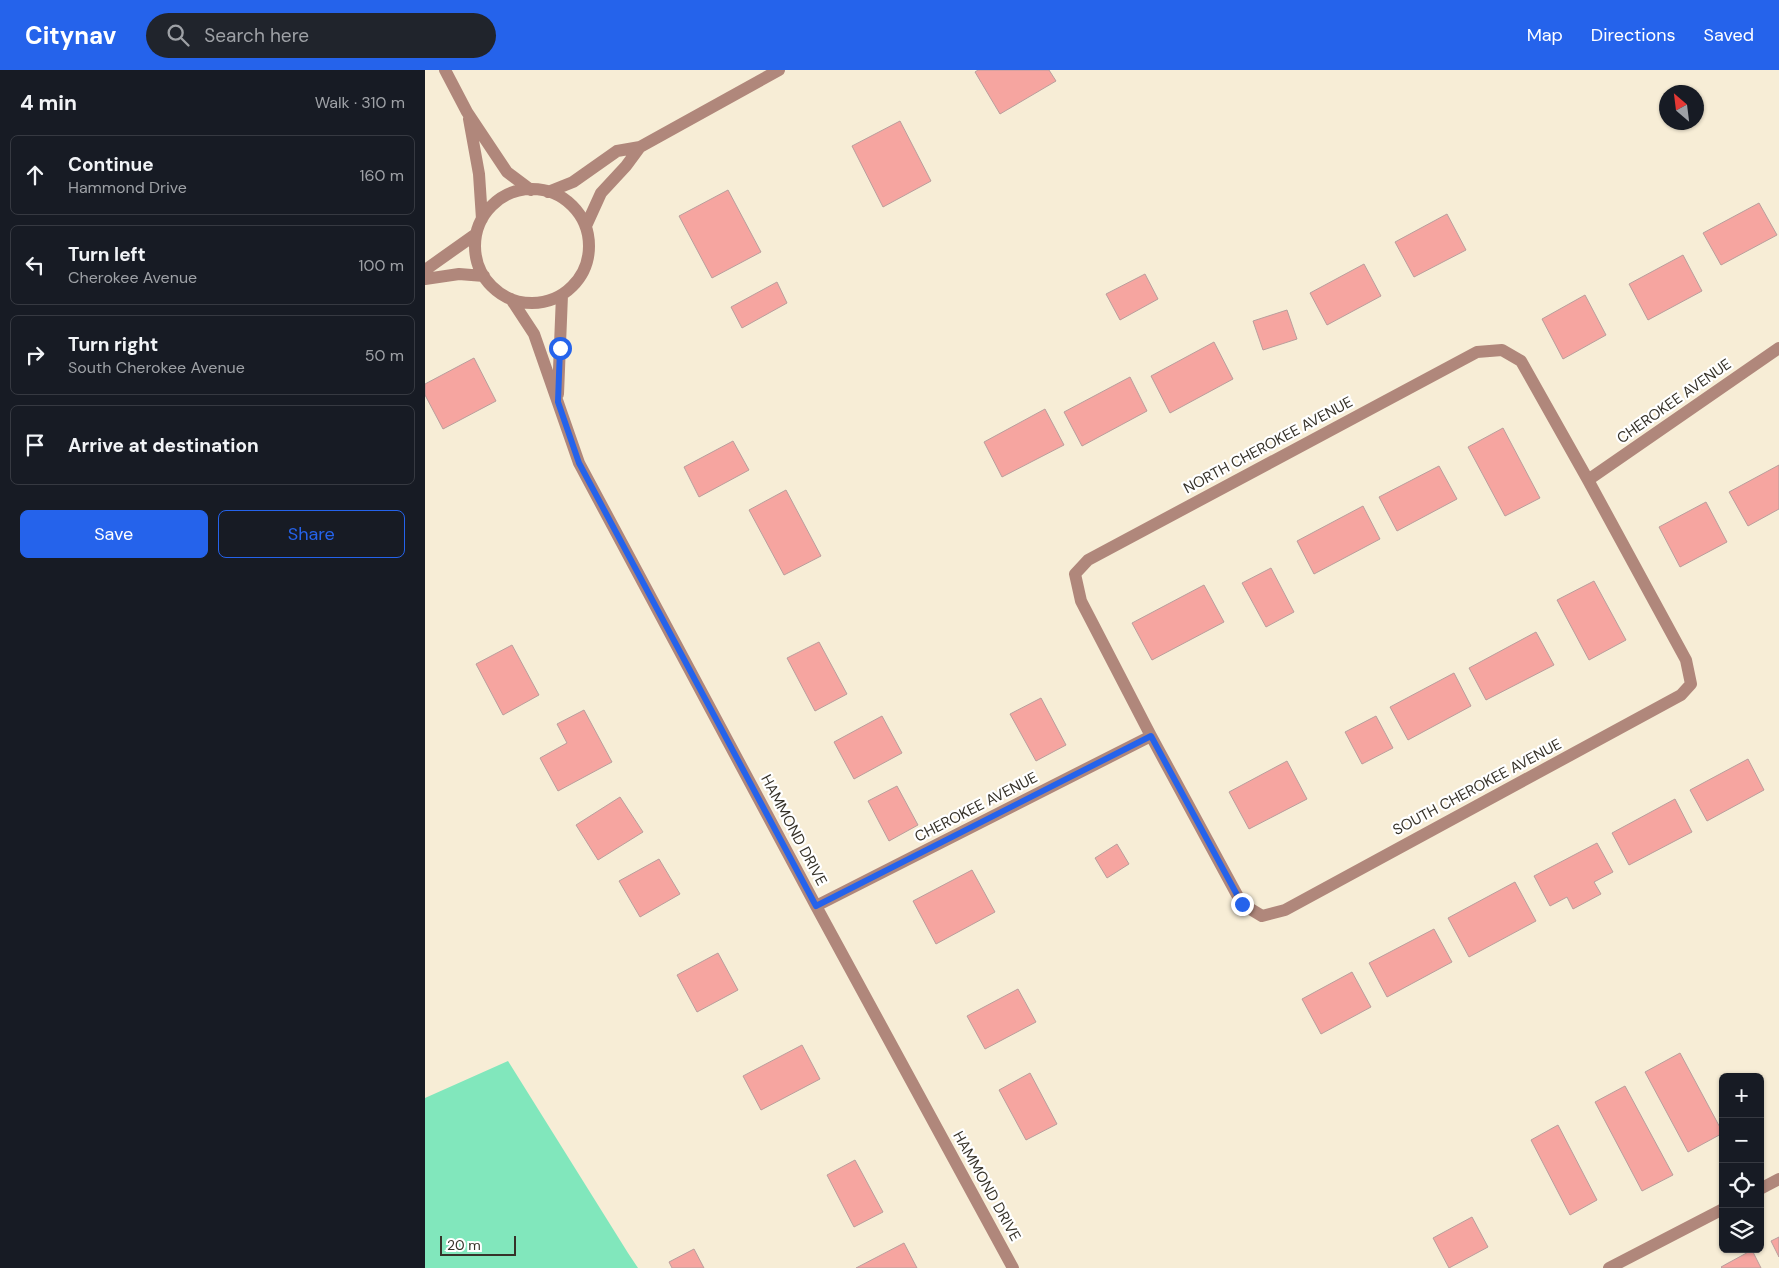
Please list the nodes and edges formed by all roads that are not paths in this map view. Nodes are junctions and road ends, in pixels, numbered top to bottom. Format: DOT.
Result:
graph roads {
  1 [pos="445,70"];
  2 [pos="779,70"];
  3 [pos="467,112"];
  4 [pos="640,147"];
  5 [pos="531,190"];
  6 [pos="548,192"];
  7 [pos="482,218"];
  8 [pos="585,226"];
  9 [pos="477,234"];
  10 [pos="425,270"];
  11 [pos="484,276"];
  12 [pos="425,279"];
  13 [pos="562,295"];
  14 [pos="511,300"];
  15 [pos="1779,348"];
  16 [pos="558,402"];
  17 [pos="1588,480"];
  18 [pos="1151,736"];
  19 [pos="816,906"];
  20 [pos="1779,1179"];
  21 [pos="1764,1187"];
  22 [pos="1719,1211"];
  23 [pos="1013,1268"];
  24 [pos="1609,1268"];
  1 -- 3 [label="street"];
  2 -- 4 [label="street"];
  3 -- 5 [label="street"];
  3 -- 7 [label="street"];
  4 -- 6 [label="street"];
  4 -- 8 [label="street"];
  5 -- 6 [label="street"];
  5 -- 7 [label="street"];
  6 -- 8 [label="street"];
  7 -- 9 [label="street"];
  8 -- 13 [label="street"];
  9 -- 10 [label="street"];
  9 -- 11 [label="street"];
  11 -- 12 [label="street"];
  11 -- 14 [label="street"];
  13 -- 14 [label="street"];
  13 -- 16 [label="street, HAMMOND DRIVE"];
  14 -- 16 [label="street, HAMMOND DRIVE"];
  15 -- 17 [label="street, CHEROKEE AVENUE"];
  16 -- 19 [label="street, HAMMOND DRIVE"];
  17 -- 18 [label="street, NORTH CHEROKEE AVENUE"];
  17 -- 18 [label="street, SOUTH CHEROKEE AVENUE"];
  18 -- 19 [label="street, CHEROKEE AVENUE"];
  19 -- 23 [label="street, HAMMOND DRIVE"];
  20 -- 21 [label="street"];
  22 -- 24 [label="street"];
}
